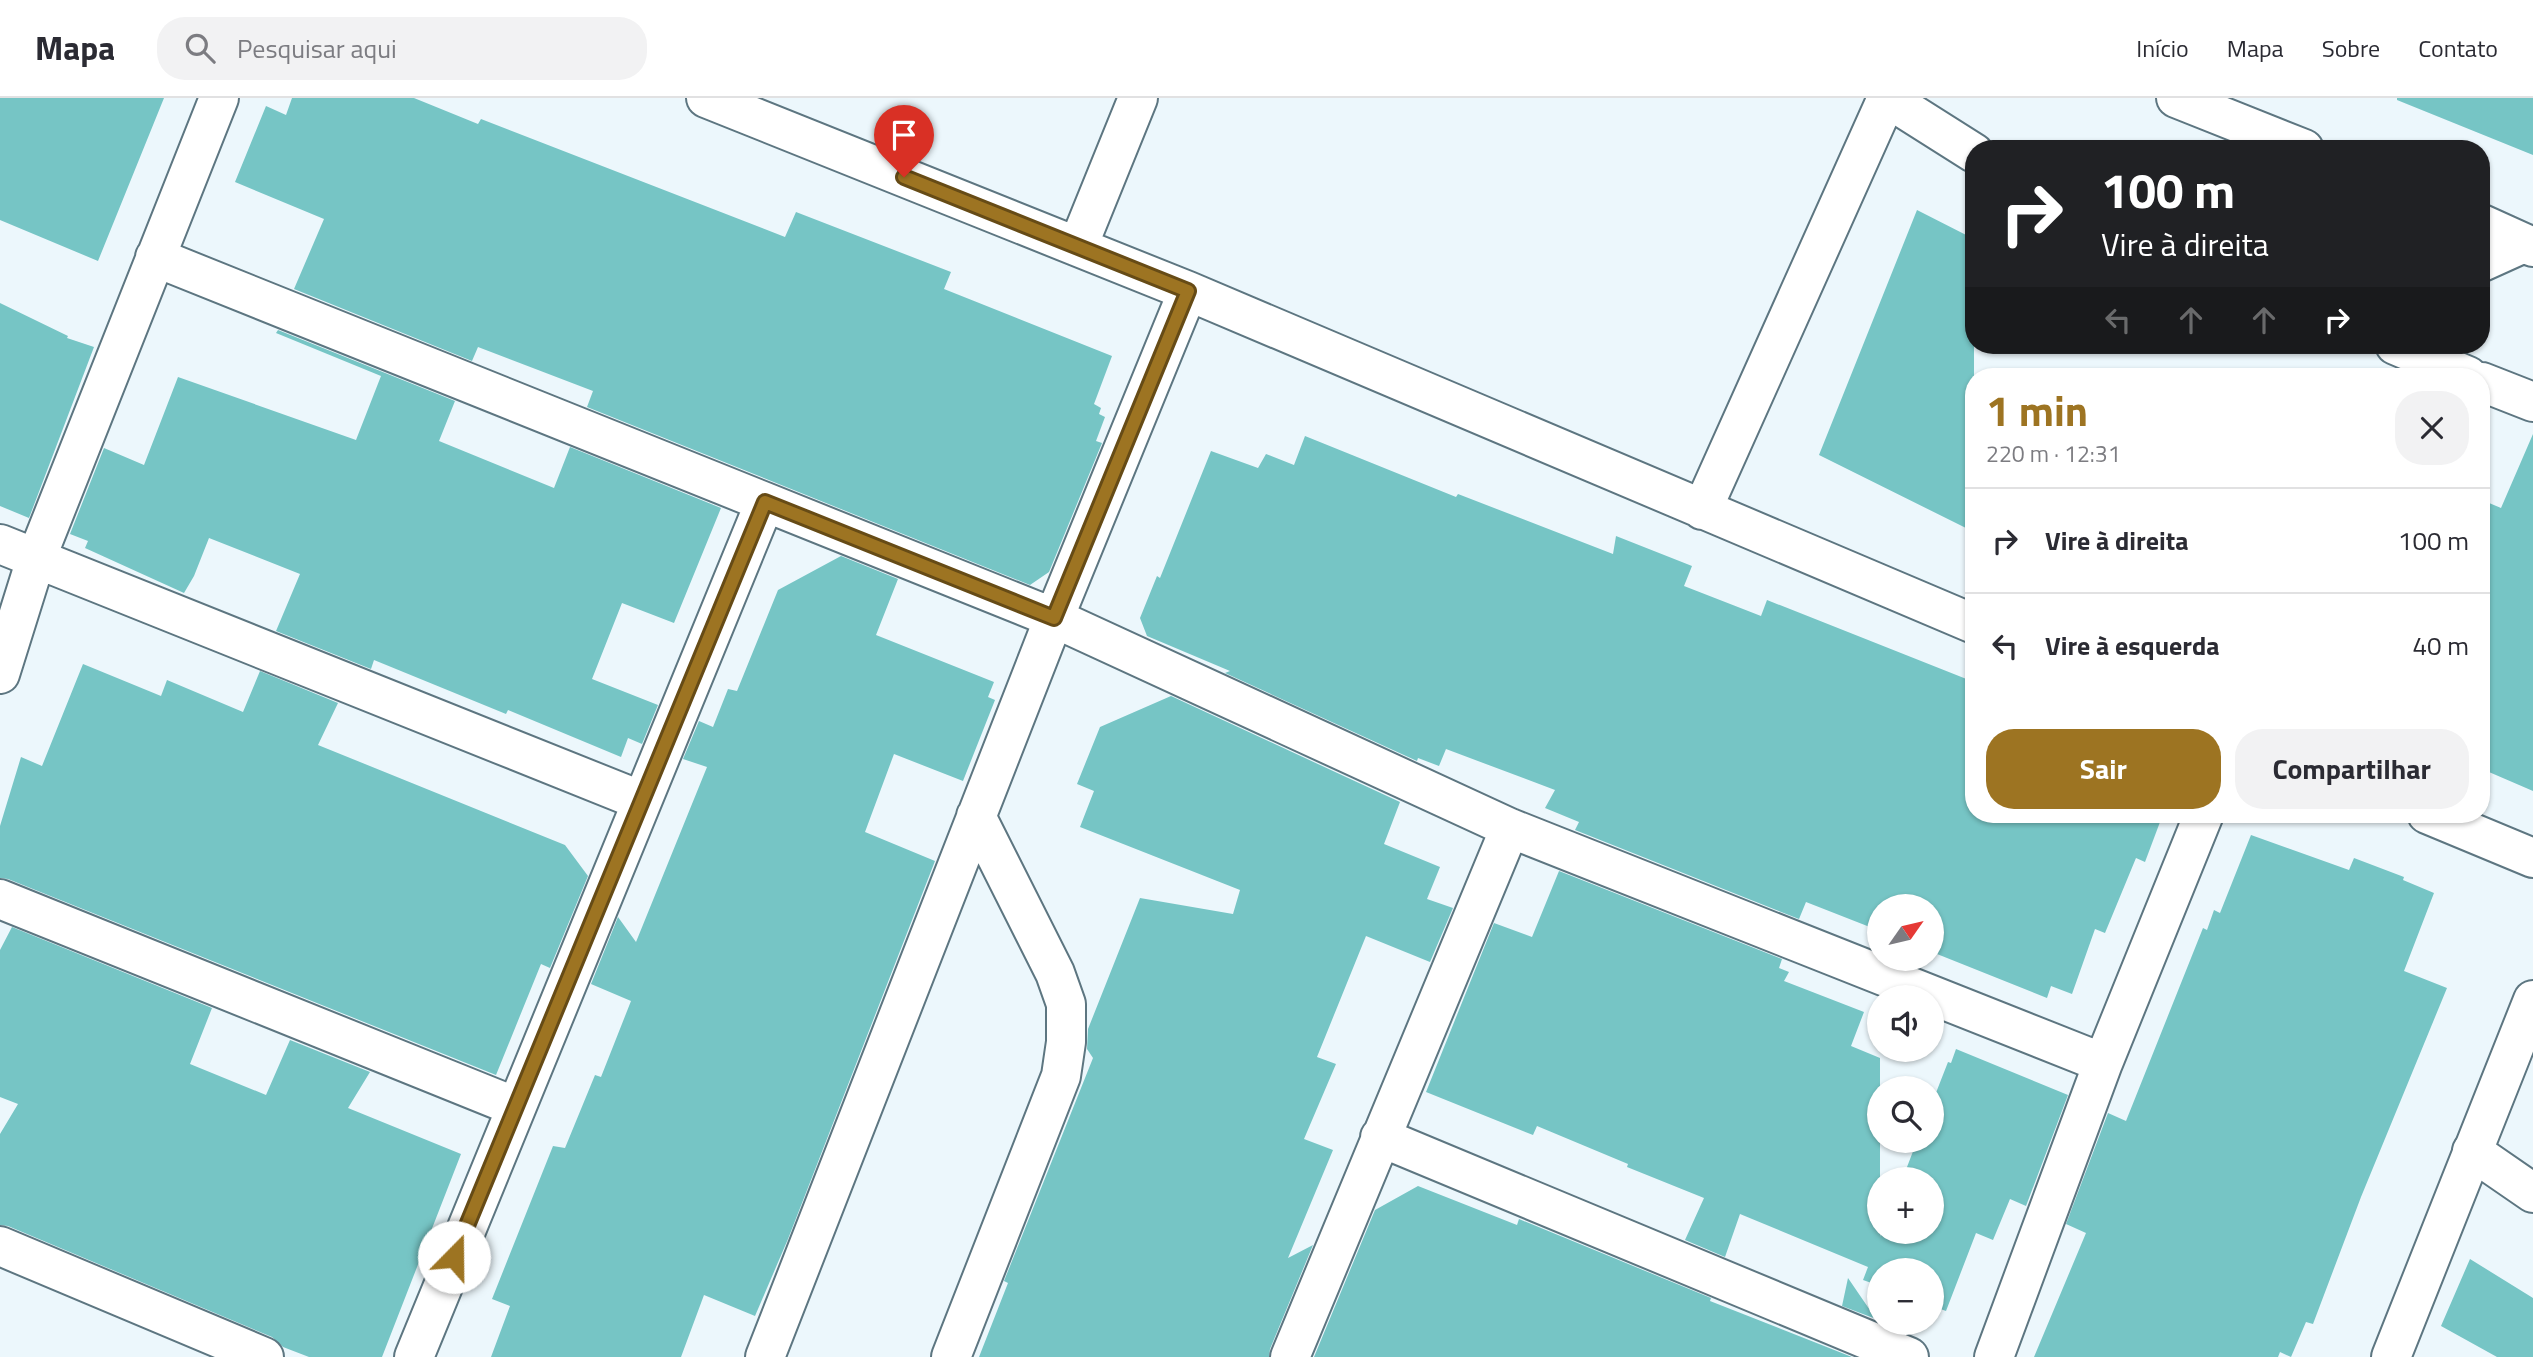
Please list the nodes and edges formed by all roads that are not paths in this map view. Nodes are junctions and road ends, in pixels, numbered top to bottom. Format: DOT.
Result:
graph roads {
  1 [pos="219,98"];
  2 [pos="706,98"];
  3 [pos="1138,98"];
  4 [pos="1887,98"];
  5 [pos="2176,98"];
  6 [pos="2281,140"];
  7 [pos="1965,147"];
  8 [pos="2490,228"];
  9 [pos="2528,245"];
  10 [pos="1078,246"];
  11 [pos="156,257"];
  12 [pos="2490,259"];
  13 [pos="1188,291"];
  14 [pos="2423,354"];
  15 [pos="2447,362"];
  16 [pos="2490,385"];
  17 [pos="2533,402"];
  18 [pos="765,502"];
  19 [pos="1702,510"];
  20 [pos="0,544"];
  21 [pos="36,558"];
  22 [pos="1054,618"];
  23 [pos="1965,620"];
  24 [pos="0,674"];
  25 [pos="642,800"];
  26 [pos="976,816"];
  27 [pos="2200,823"];
  28 [pos="2449,823"];
  29 [pos="1510,828"];
  30 [pos="2533,858"];
  31 [pos="0,900"];
  32 [pos="2533,1000"];
  33 [pos="2103,1063"];
  34 [pos="516,1107"];
  35 [pos="1380,1137"];
  36 [pos="2472,1152"];
  37 [pos="2533,1193"];
  38 [pos="0,1246"];
  39 [pos="264,1357"];
  40 [pos="414,1357"];
  41 [pos="765,1357"];
  42 [pos="951,1357"];
  43 [pos="1290,1357"];
  44 [pos="1909,1357"];
  45 [pos="1994,1357"];
  46 [pos="2392,1357"];
  1 -- 11 [label="street"];
  2 -- 10 [label="street"];
  3 -- 10 [label="street"];
  4 -- 7 [label="street"];
  4 -- 19 [label="street"];
  5 -- 6 [label="street"];
  8 -- 9 [label="street"];
  9 -- 12 [label="street"];
  10 -- 13 [label="street"];
  11 -- 18 [label="street"];
  11 -- 21 [label="street"];
  13 -- 19 [label="street"];
  13 -- 22 [label="street"];
  14 -- 15 [label="street"];
  16 -- 17 [label="street"];
  18 -- 22 [label="street"];
  18 -- 25 [label="street"];
  19 -- 23 [label="street"];
  20 -- 21 [label="street"];
  21 -- 24 [label="street"];
  21 -- 25 [label="street"];
  22 -- 26 [label="street"];
  22 -- 29 [label="street"];
  25 -- 34 [label="street"];
  26 -- 41 [label="street"];
  26 -- 42 [label="street"];
  27 -- 33 [label="street"];
  28 -- 30 [label="street"];
  29 -- 33 [label="street"];
  29 -- 35 [label="street"];
  31 -- 34 [label="street"];
  32 -- 36 [label="street"];
  33 -- 45 [label="street"];
  34 -- 40 [label="street"];
  35 -- 43 [label="street"];
  35 -- 44 [label="street"];
  36 -- 37 [label="street"];
  36 -- 46 [label="street"];
  38 -- 39 [label="street"];
}
